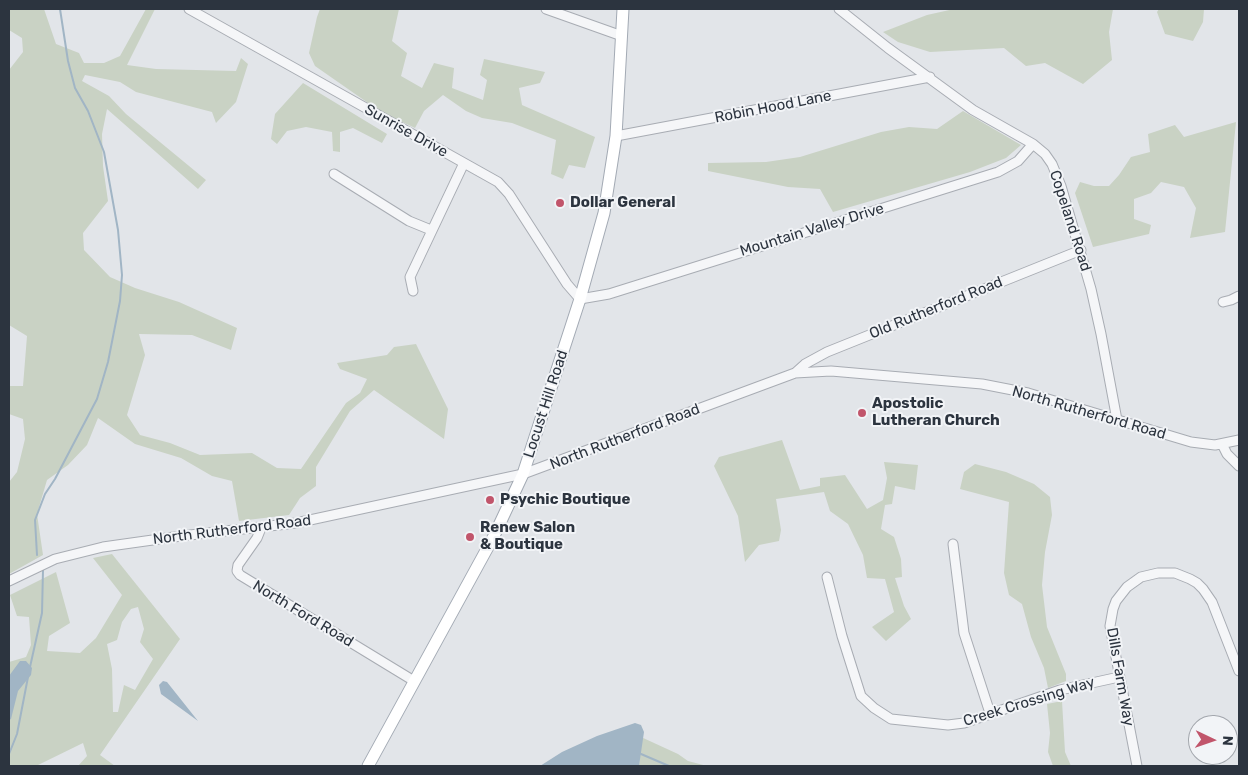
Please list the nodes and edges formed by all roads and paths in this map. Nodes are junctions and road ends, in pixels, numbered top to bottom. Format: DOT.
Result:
graph roads {
  1 [pos="189,9"];
  2 [pos="546,9"];
  3 [pos="623,9"];
  4 [pos="839,9"];
  5 [pos="622,36"];
  6 [pos="930,77"];
  7 [pos="616,136"];
  8 [pos="1033,144"];
  9 [pos="464,163"];
  10 [pos="334,174"];
  11 [pos="431,230"];
  12 [pos="1081,250"];
  13 [pos="412,291"];
  14 [pos="1239,296"];
  15 [pos="580,299"];
  16 [pos="1223,302"];
  17 [pos="796,373"];
  18 [pos="1117,420"];
  19 [pos="1239,440"];
  20 [pos="1222,444"];
  21 [pos="1239,466"];
  22 [pos="523,474"];
  23 [pos="261,528"];
  24 [pos="953,544"];
  25 [pos="827,577"];
  26 [pos="9,580"];
  27 [pos="1239,671"];
  28 [pos="1119,677"];
  29 [pos="414,681"];
  30 [pos="990,713"];
  31 [pos="368,766"];
  32 [pos="1137,766"];
  1 -- 9 [label="street, Sunrise Drive"];
  2 -- 5 [label="street"];
  3 -- 5 [label="main road, Locust Hill Road"];
  4 -- 6 [label="street, Copeland Road"];
  5 -- 7 [label="main road, Locust Hill Road"];
  6 -- 7 [label="street, Robin Hood Lane"];
  6 -- 8 [label="street, Copeland Road"];
  7 -- 15 [label="main road, Locust Hill Road"];
  8 -- 12 [label="street, Copeland Road"];
  8 -- 15 [label="street, Mountain Valley Drive"];
  9 -- 11 [label="street"];
  9 -- 15 [label="street, Sunrise Drive"];
  10 -- 11 [label="street"];
  11 -- 13 [label="street"];
  12 -- 17 [label="street, Old Rutherford Road"];
  12 -- 18 [label="street, Copeland Road"];
  14 -- 16 [label="street"];
  15 -- 22 [label="main road, Locust Hill Road"];
  17 -- 18 [label="street, North Rutherford Road"];
  17 -- 22 [label="street, North Rutherford Road"];
  18 -- 20 [label="street, North Rutherford Road"];
  19 -- 20 [label="street, North Rutherford Road"];
  20 -- 21 [label="street"];
  22 -- 23 [label="street, North Rutherford Road"];
  22 -- 29 [label="main road, Locust Hill Road"];
  23 -- 26 [label="street, North Rutherford Road"];
  23 -- 29 [label="street, North Ford Road"];
  24 -- 30 [label="street"];
  25 -- 30 [label="street, Creek Crossing Way"];
  27 -- 28 [label="street, Dills Farm Way"];
  28 -- 30 [label="street, Creek Crossing Way"];
  28 -- 32 [label="street, Dills Farm Way"];
  29 -- 31 [label="main road, Locust Hill Road"];
}
